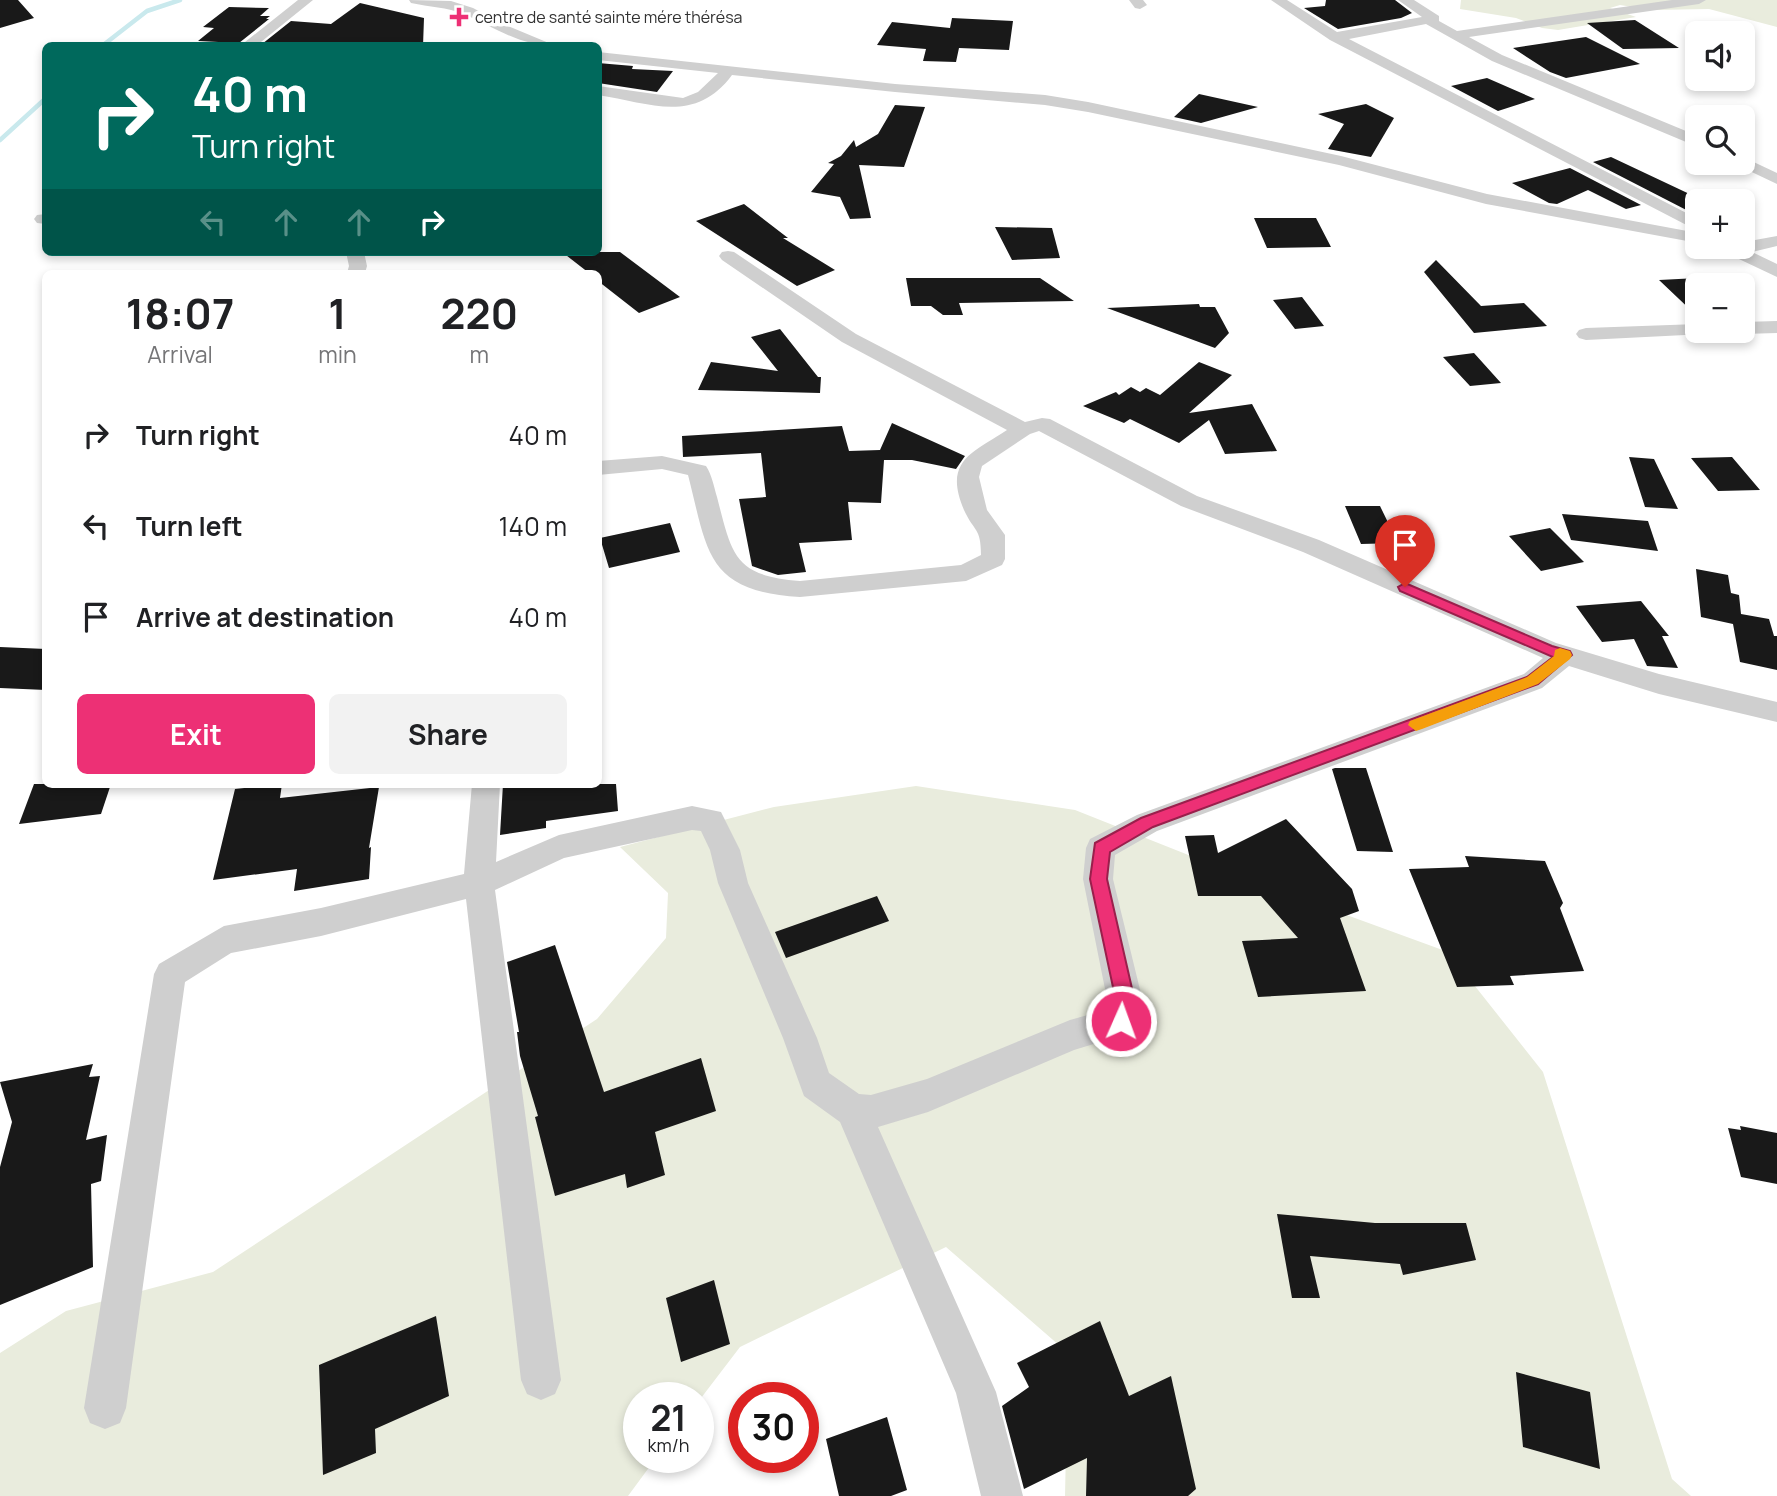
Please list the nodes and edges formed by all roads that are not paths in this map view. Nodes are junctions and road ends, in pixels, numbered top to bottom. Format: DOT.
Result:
graph roads {
  1 [pos="306,0"];
  2 [pos="416,0"];
  3 [pos="1278,0"];
  4 [pos="1405,0"];
  5 [pos="1699,0"];
  6 [pos="1430,21"];
  7 [pos="1455,35"];
  8 [pos="1335,37"];
  9 [pos="252,42"];
  10 [pos="538,42"];
  11 [pos="602,55"];
  12 [pos="729,68"];
  13 [pos="602,91"];
  14 [pos="1685,137"];
  15 [pos="1777,160"];
  16 [pos="1755,163"];
  17 [pos="1755,169"];
  18 [pos="1777,179"];
  19 [pos="1685,219"];
  20 [pos="1685,236"];
  21 [pos="1777,241"];
  22 [pos="1755,245"];
  23 [pos="728,256"];
  24 [pos="1754,259"];
  25 [pos="1777,271"];
  26 [pos="1777,327"];
  27 [pos="1755,328"];
  28 [pos="1685,330"];
  29 [pos="1586,334"];
  30 [pos="1022,429"];
  31 [pos="602,468"];
  32 [pos="1565,655"];
  33 [pos="1777,712"];
  34 [pos="486,788"];
  35 [pos="479,883"];
  36 [pos="853,1110"];
  37 [pos="541,1380"];
  38 [pos="105,1408"];
  39 [pos="1002,1496"];
  1 -- 9 [label="street"];
  2 -- 10 [label="street"];
  3 -- 8 [label="street"];
  4 -- 6 [label="street"];
  5 -- 7 [label="street"];
  6 -- 7 [label="street"];
  6 -- 8 [label="street"];
  7 -- 14 [label="street"];
  8 -- 19 [label="street"];
  11 -- 12 [label="street"];
  12 -- 13 [label="street"];
  12 -- 20 [label="street"];
  15 -- 16 [label="street"];
  17 -- 18 [label="street"];
  21 -- 22 [label="street"];
  23 -- 30 [label="street"];
  24 -- 25 [label="street"];
  26 -- 27 [label="street"];
  28 -- 29 [label="street"];
  30 -- 31 [label="street"];
  30 -- 32 [label="street"];
  32 -- 33 [label="street"];
  32 -- 36 [label="street"];
  34 -- 35 [label="street"];
  35 -- 36 [label="street"];
  35 -- 37 [label="street"];
  35 -- 38 [label="street"];
  36 -- 39 [label="street"];
}
